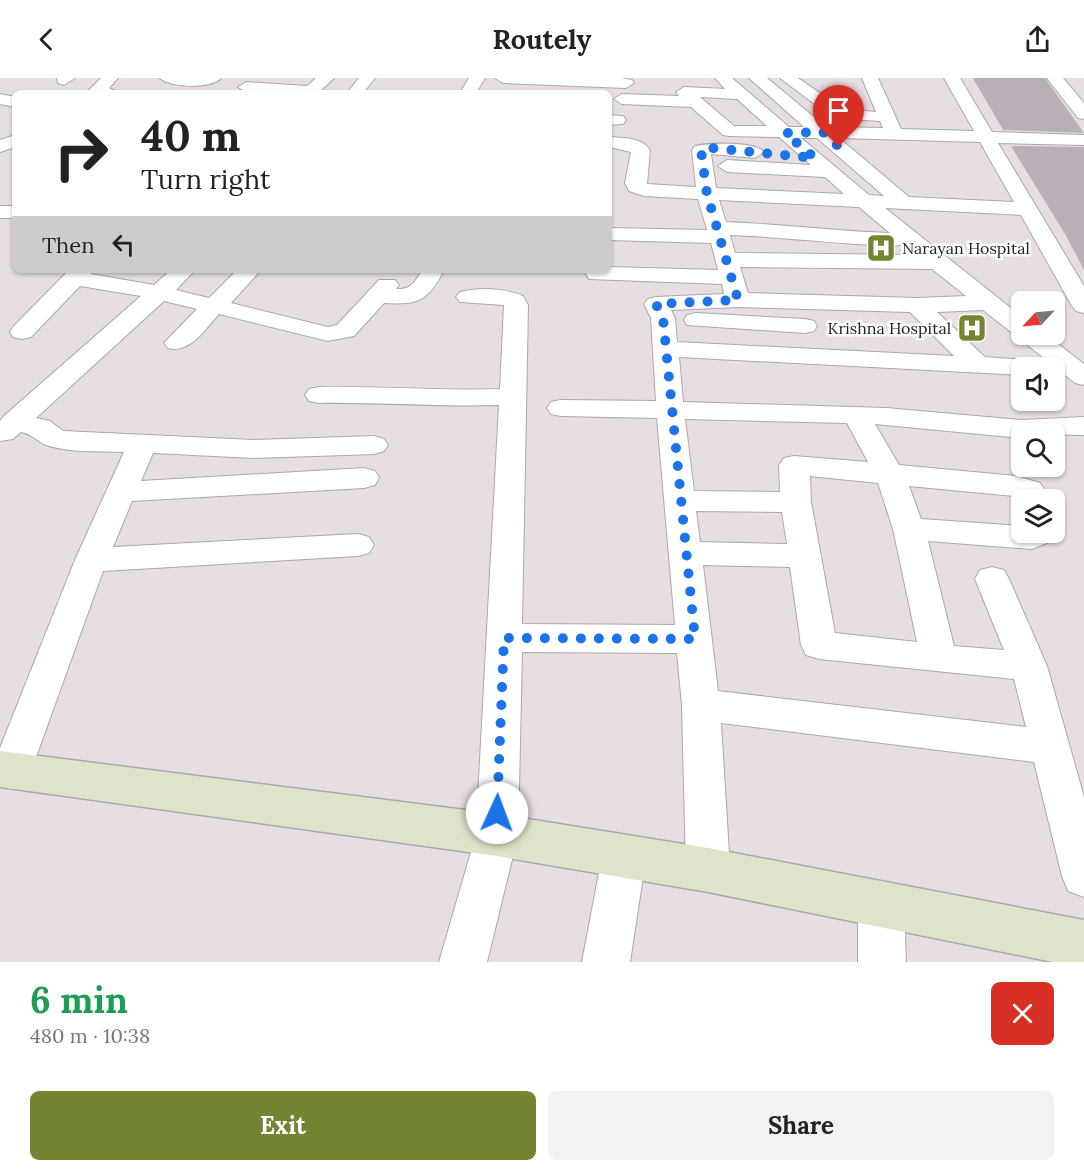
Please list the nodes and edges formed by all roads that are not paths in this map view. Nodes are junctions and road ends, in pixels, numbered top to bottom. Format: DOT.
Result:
graph roads {
  1 [pos="110,78"];
  2 [pos="168,78"];
  3 [pos="213,78"];
  4 [pos="326,78"];
  5 [pos="367,78"];
  6 [pos="723,78"];
  7 [pos="757,78"];
  8 [pos="788,78"];
  9 [pos="870,78"];
  10 [pos="952,78"];
  11 [pos="577,80"];
  12 [pos="1059,82"];
  13 [pos="511,83"];
  14 [pos="247,86"];
  15 [pos="625,87"];
  16 [pos="1084,88"];
  17 [pos="97,90"];
  18 [pos="298,90"];
  19 [pos="312,90"];
  20 [pos="357,90"];
  21 [pos="741,94"];
  22 [pos="692,102"];
  23 [pos="1084,114"];
  24 [pos="887,118"];
  25 [pos="613,120"];
  26 [pos="12,130"];
  27 [pos="823,132"];
  28 [pos="785,133"];
  29 [pos="985,137"];
  30 [pos="1084,140"];
  31 [pos="612,142"];
  32 [pos="0,147"];
  33 [pos="815,158"];
  34 [pos="702,164"];
  35 [pos="831,172"];
  36 [pos="707,194"];
  37 [pos="866,202"];
  38 [pos="904,203"];
  39 [pos="1027,209"];
  40 [pos="719,233"];
  41 [pos="612,234"];
  42 [pos="913,241"];
  43 [pos="1056,261"];
  44 [pos="937,262"];
  45 [pos="1084,263"];
  46 [pos="728,268"];
  47 [pos="612,271"];
  48 [pos="180,273"];
  49 [pos="247,273"];
  50 [pos="431,273"];
  51 [pos="596,273"];
  52 [pos="78,274"];
  53 [pos="157,292"];
  54 [pos="468,297"];
  55 [pos="738,300"];
  56 [pos="987,303"];
  57 [pos="917,305"];
  58 [pos="213,306"];
  59 [pos="1084,306"];
  60 [pos="659,311"];
  61 [pos="802,314"];
  62 [pos="1011,321"];
  63 [pos="22,332"];
  64 [pos="177,343"];
  65 [pos="1042,345"];
  66 [pos="665,349"];
  67 [pos="814,356"];
  68 [pos="977,364"];
  69 [pos="1011,366"];
  70 [pos="1074,371"];
  71 [pos="319,395"];
  72 [pos="512,397"];
  73 [pos="561,408"];
  74 [pos="670,410"];
  75 [pos="856,415"];
  76 [pos="11,417"];
  77 [pos="1084,426"];
  78 [pos="142,445"];
  79 [pos="374,445"];
  80 [pos="891,475"];
  81 [pos="364,478"];
  82 [pos="1026,489"];
  83 [pos="120,492"];
  84 [pos="680,501"];
  85 [pos="796,502"];
  86 [pos="909,529"];
  87 [pos="1011,536"];
  88 [pos="358,545"];
  89 [pos="687,553"];
  90 [pos="805,556"];
  91 [pos="91,560"];
  92 [pos="992,579"];
  93 [pos="504,638"];
  94 [pos="695,639"];
  95 [pos="939,658"];
  96 [pos="1029,666"];
  97 [pos="701,705"];
  98 [pos="1048,747"];
  99 [pos="6,770"];
  100 [pos="497,835"];
  101 [pos="624,857"];
  102 [pos="708,870"];
  103 [pos="1084,876"];
  104 [pos="881,903"];
  105 [pos="1084,944"];
  106 [pos="463,962"];
  107 [pos="606,962"];
  108 [pos="882,962"];
  1 -- 17 [label="street"];
  2 -- 3 [label="street"];
  4 -- 19 [label="street"];
  5 -- 20 [label="street"];
  6 -- 21 [label="street"];
  7 -- 27 [label="street"];
  8 -- 24 [label="street"];
  9 -- 24 [label="street"];
  10 -- 29 [label="street"];
  11 -- 13 [label="street"];
  11 -- 15 [label="street"];
  12 -- 16 [label="street"];
  12 -- 23 [label="street"];
  14 -- 18 [label="street"];
  15 -- 22 [label="street"];
  15 -- 25 [label="street"];
  21 -- 22 [label="street"];
  21 -- 28 [label="street"];
  22 -- 28 [label="street"];
  24 -- 27 [label="street"];
  24 -- 29 [label="street"];
  26 -- 32 [label="street"];
  27 -- 28 [label="street"];
  27 -- 38 [label="street"];
  28 -- 33 [label="street"];
  29 -- 30 [label="street"];
  29 -- 39 [label="street"];
  31 -- 36 [label="street"];
  33 -- 34 [label="street"];
  33 -- 35 [label="street"];
  34 -- 35 [label="street"];
  34 -- 36 [label="street"];
  35 -- 37 [label="street"];
  36 -- 37 [label="street"];
  36 -- 40 [label="street"];
  37 -- 38 [label="street"];
  37 -- 42 [label="street"];
  38 -- 39 [label="street"];
  39 -- 43 [label="street"];
  40 -- 41 [label="street"];
  40 -- 42 [label="street"];
  40 -- 46 [label="street"];
  42 -- 44 [label="street"];
  43 -- 45 [label="street"];
  43 -- 59 [label="street"];
  44 -- 46 [label="street"];
  44 -- 56 [label="street"];
  46 -- 47 [label="street"];
  46 -- 55 [label="street"];
  48 -- 53 [label="street"];
  49 -- 58 [label="street"];
  50 -- 58 [label="street"];
  51 -- 60 [label="street"];
  52 -- 53 [label="street"];
  52 -- 63 [label="street"];
  53 -- 58 [label="street"];
  53 -- 76 [label="street"];
  54 -- 72 [label="street"];
  55 -- 60 [label="street"];
  55 -- 61 [label="street"];
  56 -- 57 [label="street"];
  56 -- 62 [label="street"];
  57 -- 61 [label="street"];
  57 -- 68 [label="street"];
  58 -- 64 [label="street"];
  60 -- 61 [label="street"];
  60 -- 66 [label="street"];
  61 -- 67 [label="street"];
  65 -- 70 [label="street"];
  66 -- 67 [label="street"];
  66 -- 74 [label="street"];
  67 -- 68 [label="street"];
  68 -- 69 [label="street"];
  71 -- 72 [label="street"];
  72 -- 93 [label="street"];
  73 -- 74 [label="street"];
  74 -- 75 [label="street"];
  74 -- 84 [label="street"];
  75 -- 77 [label="street"];
  75 -- 80 [label="street"];
  76 -- 78 [label="street"];
  78 -- 79 [label="street"];
  78 -- 83 [label="street"];
  80 -- 82 [label="street"];
  80 -- 85 [label="street"];
  80 -- 86 [label="street"];
  81 -- 83 [label="street"];
  83 -- 91 [label="street"];
  84 -- 85 [label="street"];
  84 -- 89 [label="street"];
  85 -- 90 [label="street"];
  86 -- 87 [label="street"];
  86 -- 95 [label="street"];
  88 -- 91 [label="street"];
  89 -- 90 [label="street"];
  89 -- 94 [label="street"];
  90 -- 95 [label="street"];
  91 -- 99 [label="street"];
  92 -- 96 [label="street"];
  93 -- 94 [label="street"];
  93 -- 100 [label="street"];
  94 -- 97 [label="street"];
  95 -- 96 [label="street"];
  96 -- 98 [label="street"];
  97 -- 98 [label="street"];
  97 -- 102 [label="street"];
  98 -- 103 [label="street"];
  99 -- 100 [label="main road"];
  100 -- 101 [label="main road"];
  100 -- 106 [label="street"];
  101 -- 102 [label="main road"];
  101 -- 107 [label="street"];
  102 -- 104 [label="main road"];
  104 -- 105 [label="main road"];
  104 -- 108 [label="street"];
}
